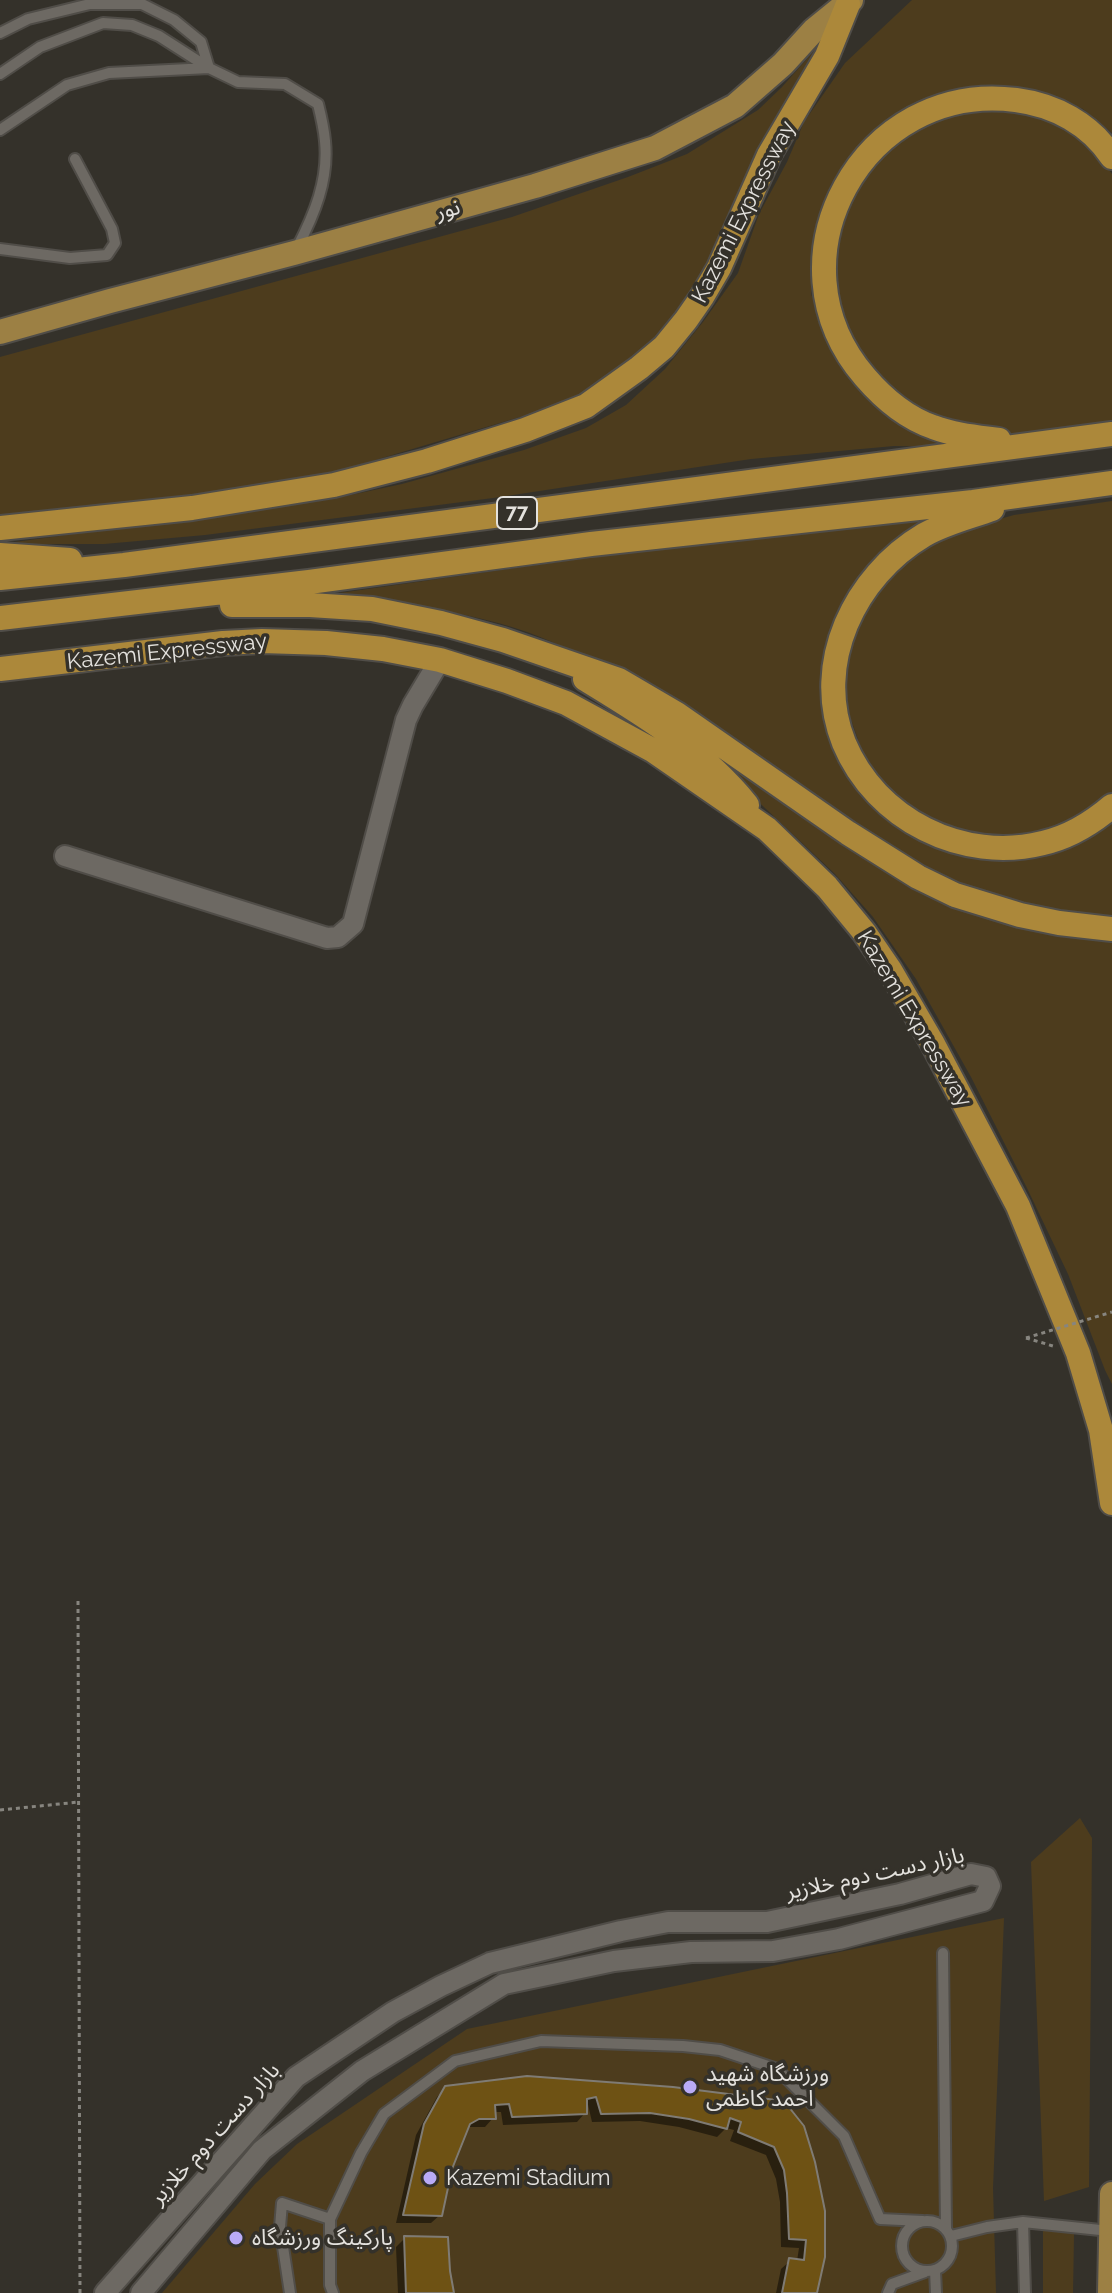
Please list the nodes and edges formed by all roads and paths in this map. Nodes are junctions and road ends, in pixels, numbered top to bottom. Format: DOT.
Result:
graph roads {
  1 [pos="849,2"];
  2 [pos="0,33"];
  3 [pos="209,68"];
  4 [pos="0,74"];
  5 [pos="0,130"];
  6 [pos="1112,157"];
  7 [pos="75,159"];
  8 [pos="0,249"];
  9 [pos="294,253"];
  10 [pos="0,332"];
  11 [pos="1112,434"];
  12 [pos="1033,444"];
  13 [pos="1112,483"];
  14 [pos="1034,494"];
  15 [pos="0,528"];
  16 [pos="0,555"];
  17 [pos="124,565"];
  18 [pos="0,578"];
  19 [pos="114,606"];
  20 [pos="0,618"];
  21 [pos="549,656"];
  22 [pos="440,660"];
  23 [pos="0,669"];
  24 [pos="1112,806"];
  25 [pos="767,829"];
  26 [pos="65,856"];
  27 [pos="1112,929"];
  28 [pos="1112,1312"];
  29 [pos="1026,1338"];
  30 [pos="1112,1503"];
  31 [pos="78,1601"];
  32 [pos="79,1802"];
  33 [pos="0,1810"];
  34 [pos="943,1953"];
  35 [pos="1112,2194"];
  36 [pos="330,2219"];
  37 [pos="923,2221"];
  38 [pos="1023,2222"];
  39 [pos="1110,2231"];
  40 [pos="948,2233"];
  41 [pos="931,2271"];
  42 [pos="80,2293"];
  43 [pos="105,2293"];
  44 [pos="141,2293"];
  45 [pos="290,2293"];
  46 [pos="333,2293"];
  47 [pos="888,2293"];
  48 [pos="936,2293"];
  49 [pos="1025,2293"];
  50 [pos="1110,2293"];
  1 -- 9 [label="main road, نور"];
  1 -- 15 [label="highway, Kazemi Expressway"];
  2 -- 3 [label="lane"];
  3 -- 4 [label="lane"];
  3 -- 5 [label="lane"];
  3 -- 9 [label="lane"];
  6 -- 12 [label="highway"];
  7 -- 8 [label="lane"];
  9 -- 10 [label="main road, نور"];
  11 -- 12 [label="highway, 77"];
  12 -- 17 [label="highway, 77"];
  13 -- 14 [label="highway, 77"];
  14 -- 19 [label="highway, 77"];
  14 -- 24 [label="highway"];
  16 -- 17 [label="highway"];
  17 -- 18 [label="highway, 77"];
  19 -- 20 [label="highway, 77"];
  19 -- 21 [label="highway"];
  21 -- 25 [label="highway"];
  21 -- 27 [label="highway"];
  22 -- 23 [label="highway, Kazemi Expressway"];
  22 -- 25 [label="highway, Kazemi Expressway"];
  22 -- 26 [label="street"];
  25 -- 30 [label="highway, Kazemi Expressway"];
  28 -- 29 [label="path, bridge"];
  31 -- 32 [label="path"];
  32 -- 33 [label="path"];
  32 -- 42 [label="path"];
  34 -- 40 [label="lane"];
  35 -- 39 [label="main road"];
  36 -- 37 [label="lane"];
  36 -- 45 [label="lane"];
  36 -- 46 [label="lane"];
  37 -- 40 [label="lane"];
  37 -- 41 [label="lane"];
  38 -- 39 [label="lane"];
  38 -- 40 [label="lane"];
  38 -- 49 [label="lane"];
  39 -- 50 [label="main road"];
  40 -- 41 [label="lane"];
  41 -- 47 [label="lane"];
  41 -- 48 [label="lane"];
  43 -- 44 [label="street, بازار دست دوم خلازیر"];
}
